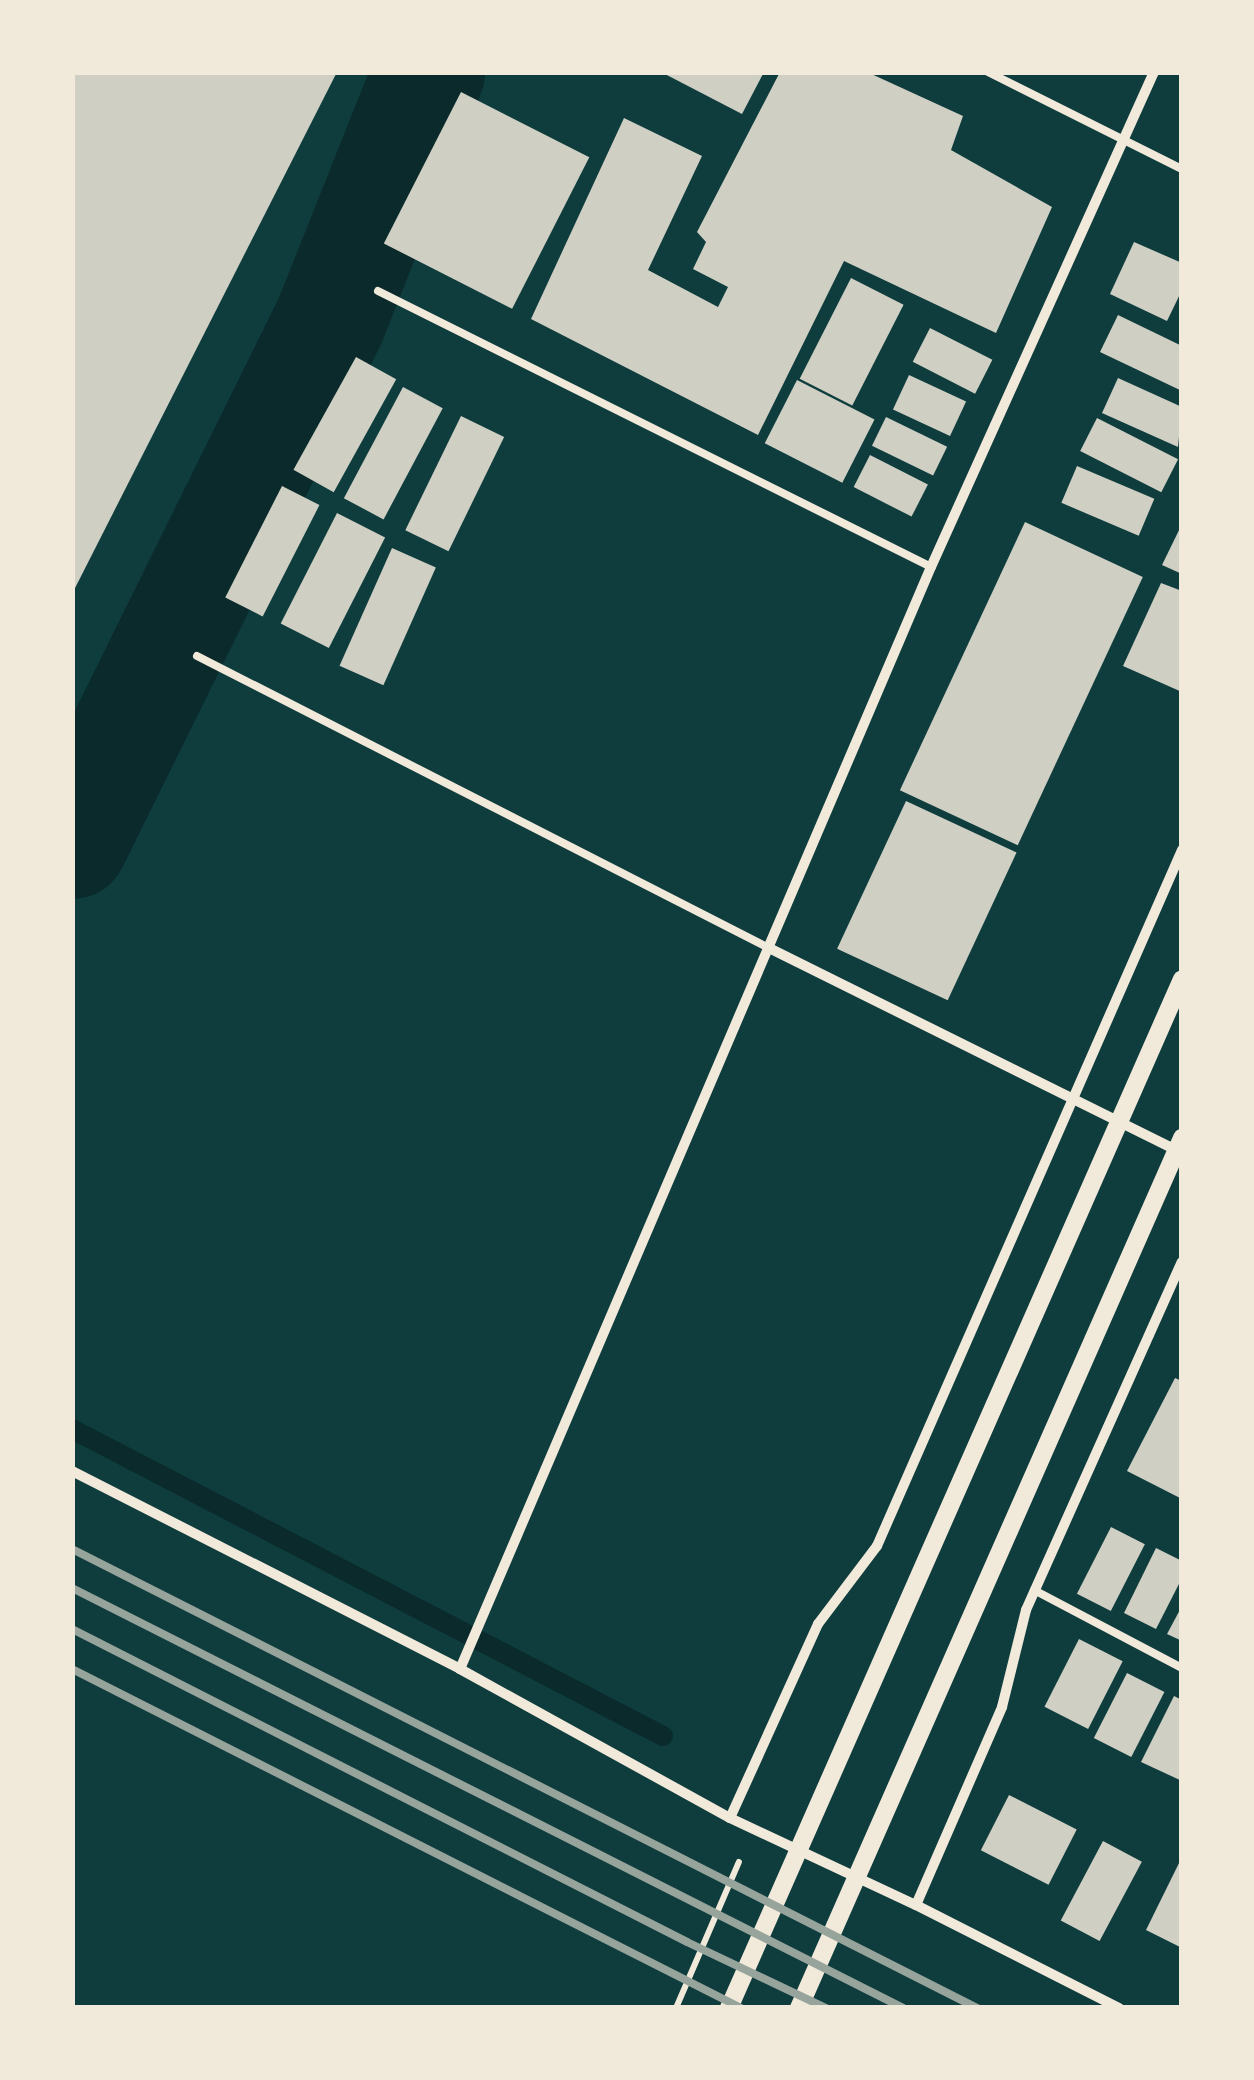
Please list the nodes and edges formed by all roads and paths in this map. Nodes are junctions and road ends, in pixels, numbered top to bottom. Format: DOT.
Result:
graph roads {
  1 [pos="988,72"];
  2 [pos="1154,72"];
  3 [pos="1124,140"];
  4 [pos="1182,169"];
  5 [pos="378,291"];
  6 [pos="932,567"];
  7 [pos="197,656"];
  8 [pos="1182,850"];
  9 [pos="767,947"];
  10 [pos="1182,979"];
  11 [pos="1071,1101"];
  12 [pos="1182,1138"];
  13 [pos="1182,1153"];
  14 [pos="1182,1262"];
  15 [pos="72,1471"];
  16 [pos="1034,1590"];
  17 [pos="1182,1668"];
  18 [pos="460,1669"];
  19 [pos="730,1818"];
  20 [pos="743,1853"];
  21 [pos="916,1905"];
  22 [pos="676,2008"];
  23 [pos="730,2008"];
  24 [pos="799,2008"];
  25 [pos="1119,2008"];
  1 -- 3 [label="lane"];
  2 -- 3 [label="street"];
  3 -- 4 [label="lane"];
  3 -- 6 [label="street"];
  5 -- 6 [label="lane"];
  6 -- 9 [label="street"];
  7 -- 9 [label="lane"];
  8 -- 11 [label="street"];
  9 -- 11 [label="street"];
  9 -- 18 [label="street"];
  10 -- 23 [label="street"];
  11 -- 13 [label="street"];
  11 -- 19 [label="street"];
  12 -- 24 [label="street"];
  14 -- 16 [label="street"];
  15 -- 18 [label="street"];
  16 -- 17 [label="lane"];
  16 -- 21 [label="street"];
  18 -- 19 [label="street"];
  19 -- 21 [label="street"];
  20 -- 22 [label="path"];
  21 -- 25 [label="street"];
}
